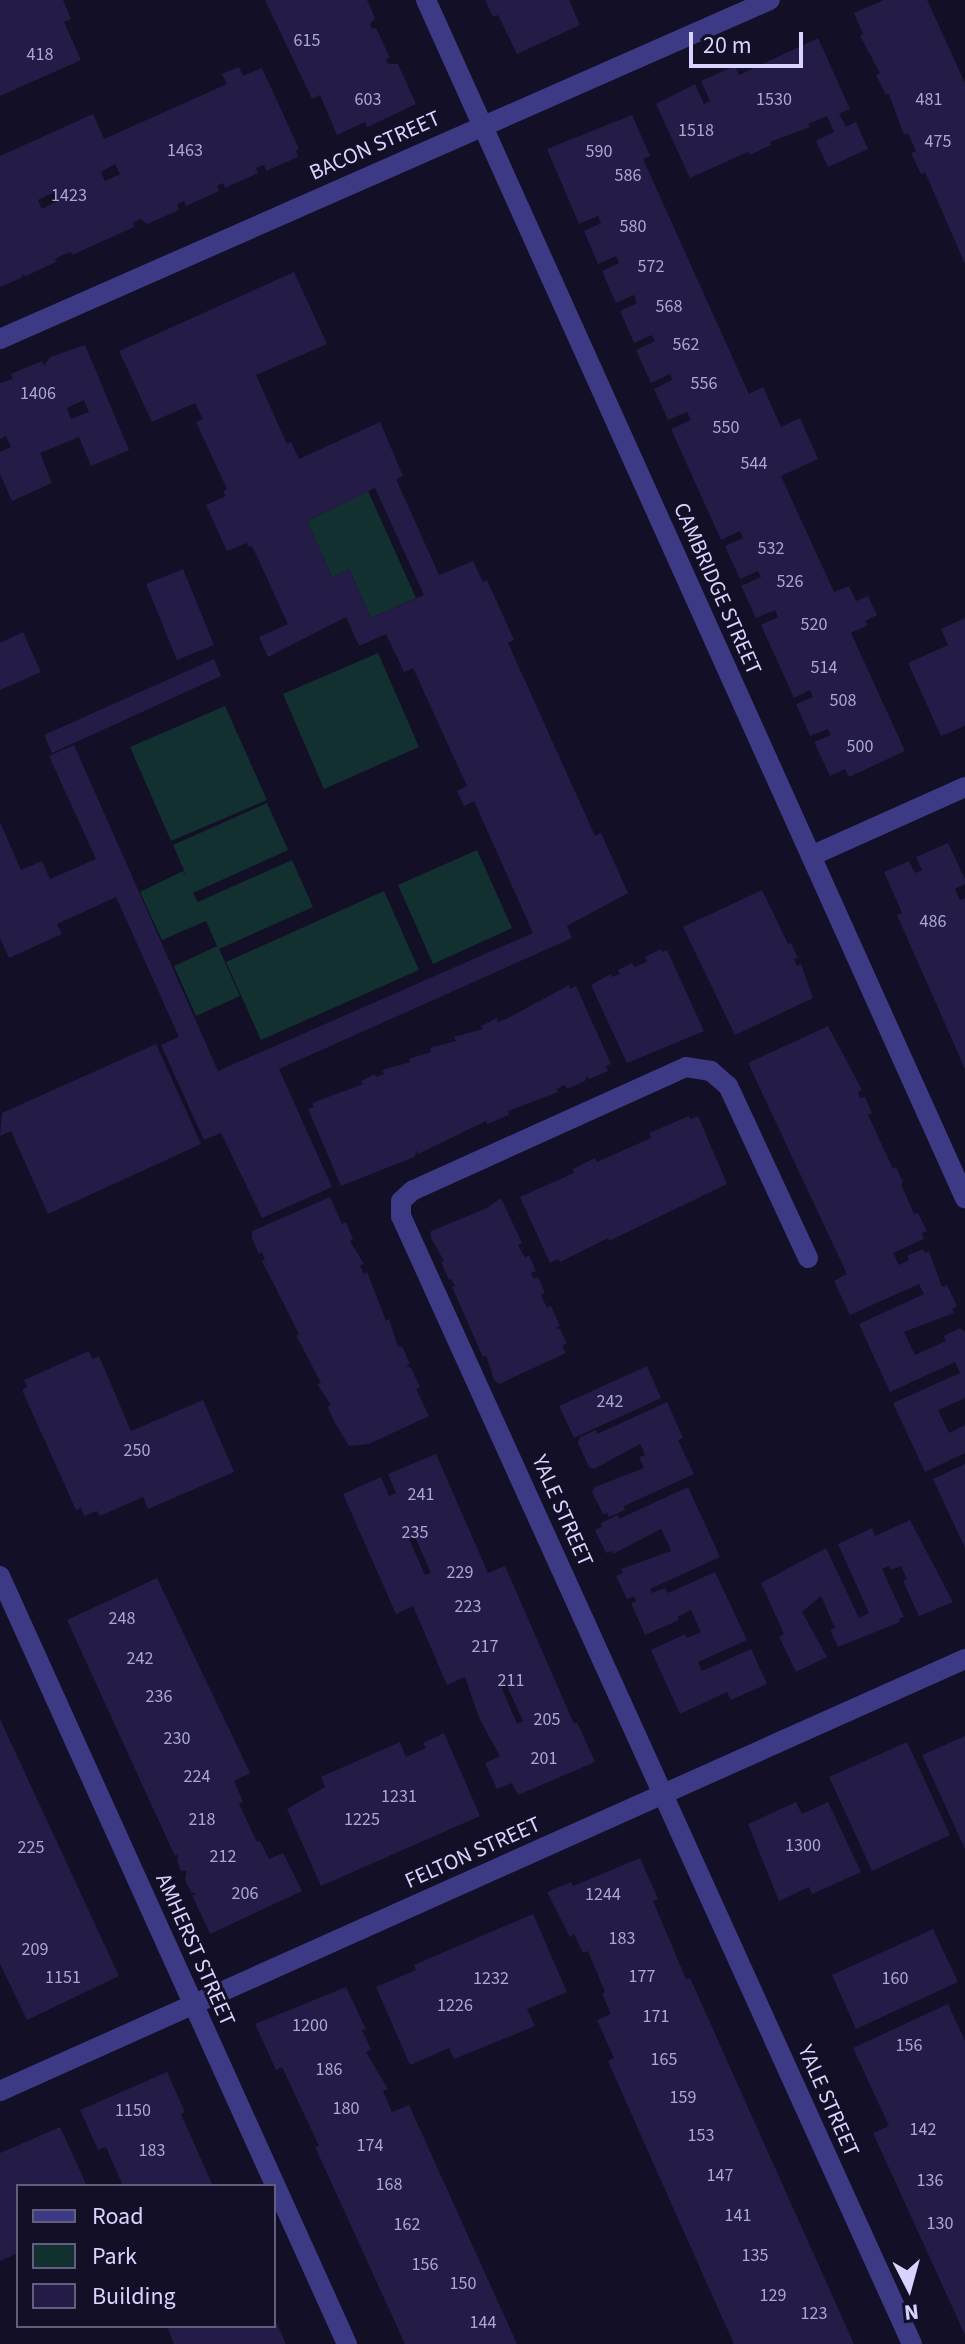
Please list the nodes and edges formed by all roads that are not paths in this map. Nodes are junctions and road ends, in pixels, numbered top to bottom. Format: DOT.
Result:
graph roads {
  1 [pos="426,0"];
  2 [pos="770,0"];
  3 [pos="482,126"];
  4 [pos="0,339"];
  5 [pos="965,787"];
  6 [pos="811,856"];
  7 [pos="965,1198"];
  8 [pos="808,1258"];
  9 [pos="0,1576"];
  10 [pos="965,1659"];
  11 [pos="663,1795"];
  12 [pos="193,2003"];
  13 [pos="0,2091"];
  14 [pos="275,2184"];
  15 [pos="276,2187"];
  16 [pos="347,2344"];
  17 [pos="912,2344"];
  1 -- 3 [label="street, CAMBRIDGE STREET"];
  2 -- 3 [label="street, BACON STREET"];
  3 -- 4 [label="street, BACON STREET"];
  3 -- 6 [label="street, CAMBRIDGE STREET"];
  5 -- 6 [label="street"];
  6 -- 7 [label="street, CAMBRIDGE STREET"];
  8 -- 11 [label="street, YALE STREET"];
  9 -- 12 [label="street, AMHERST STREET"];
  10 -- 11 [label="street, FELTON STREET"];
  11 -- 12 [label="street, FELTON STREET"];
  11 -- 17 [label="street, YALE STREET"];
  12 -- 13 [label="street, FELTON STREET"];
  12 -- 14 [label="street, AMHERST STREET"];
  15 -- 16 [label="street, AMHERST STREET"];
}
